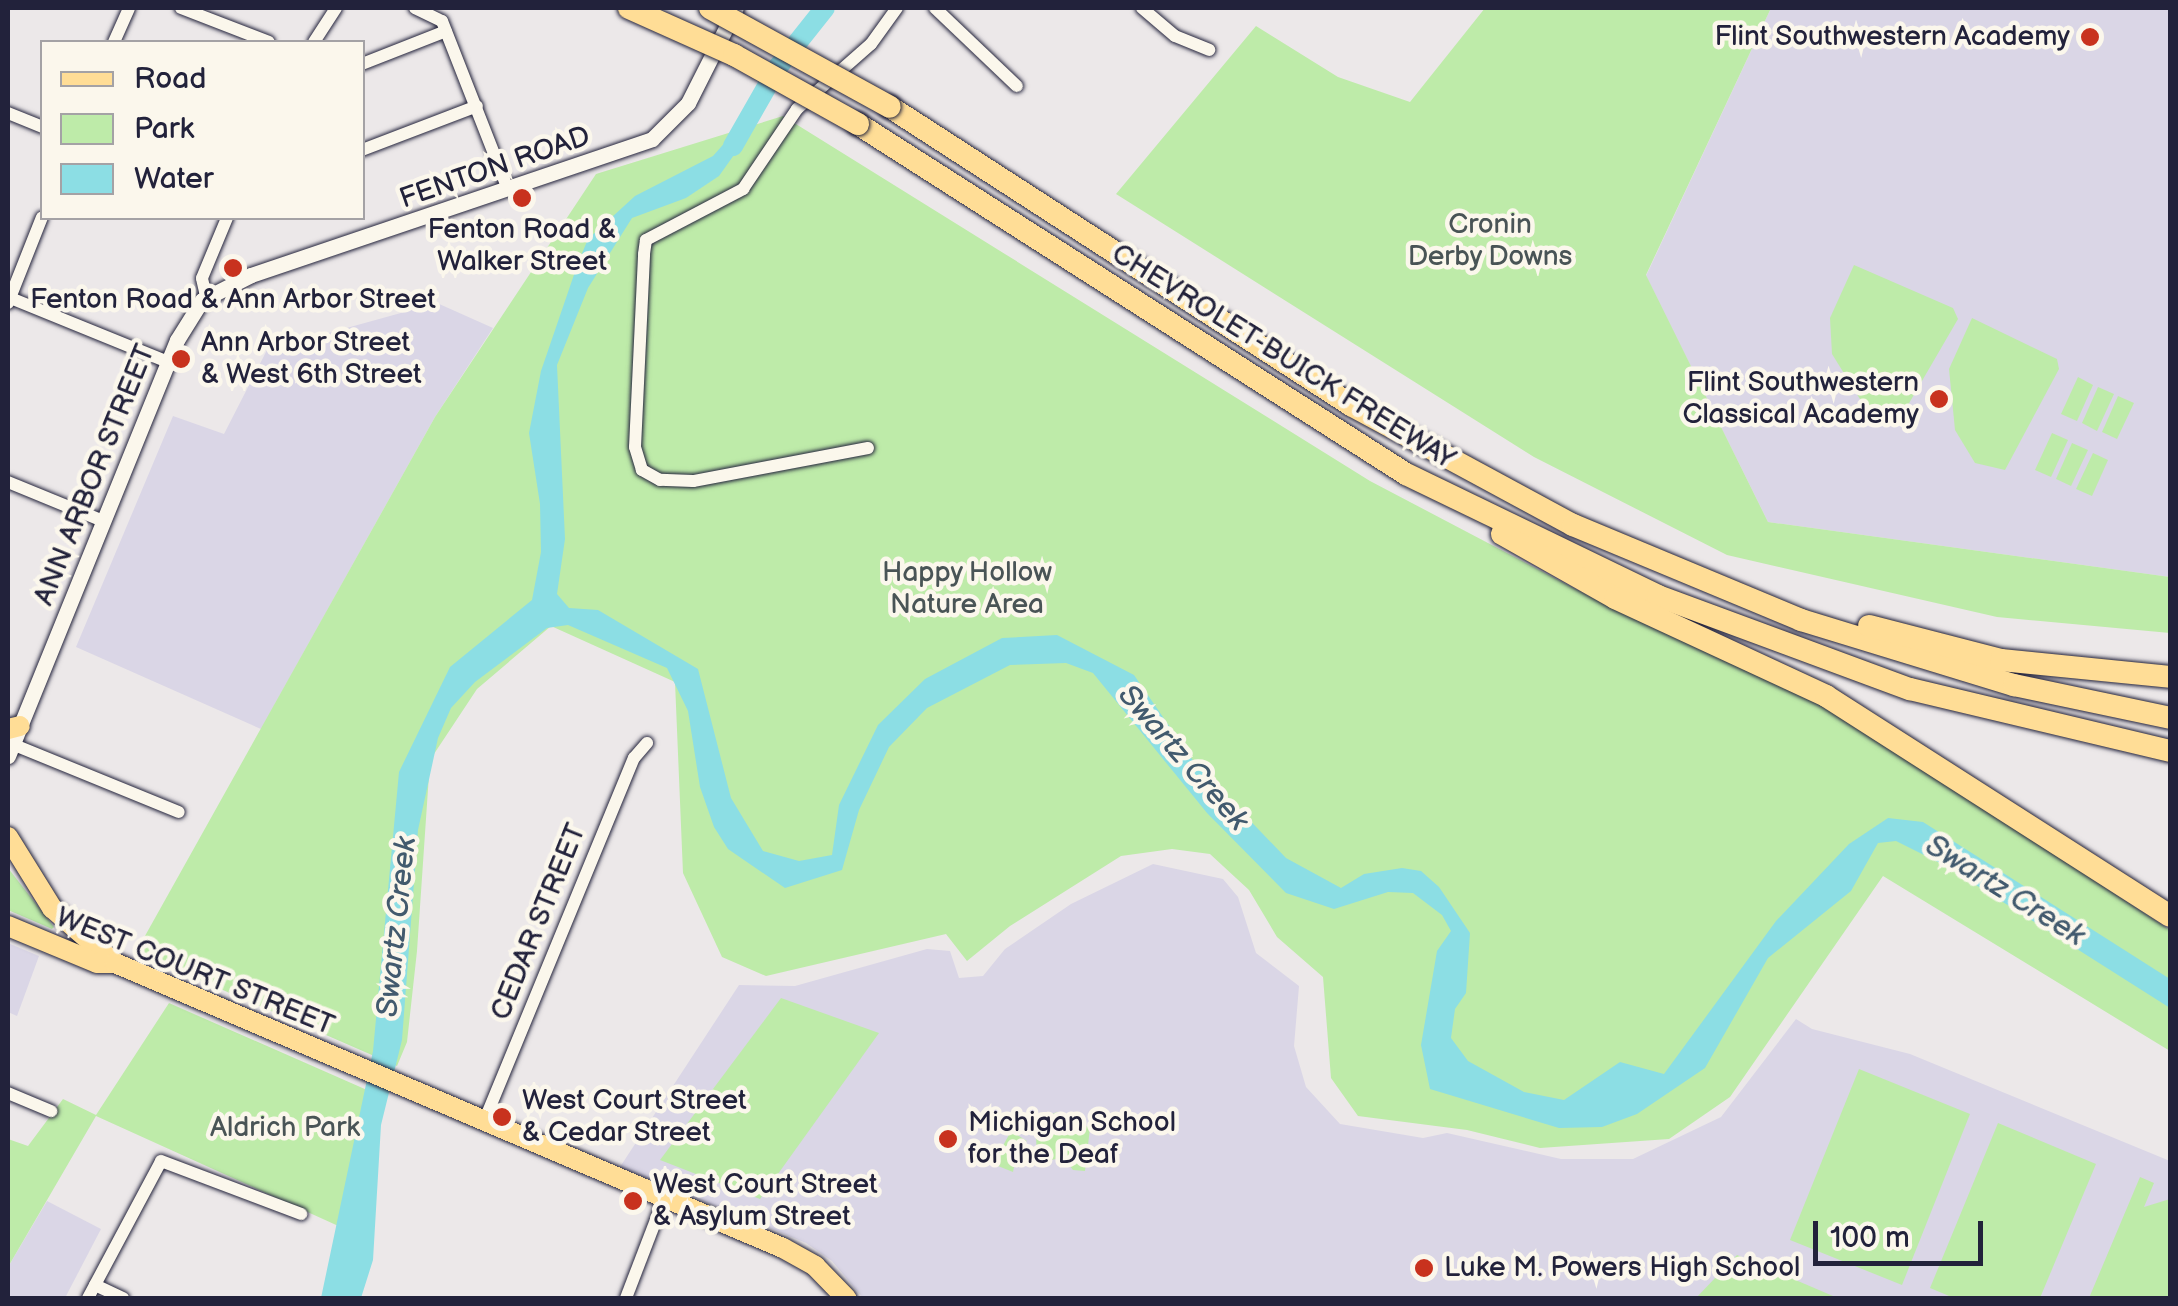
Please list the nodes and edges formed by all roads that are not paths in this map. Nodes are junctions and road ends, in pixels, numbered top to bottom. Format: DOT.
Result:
graph roads {
  1 [pos="129,8"];
  2 [pos="181,8"];
  3 [pos="336,8"];
  4 [pos="415,8"];
  5 [pos="629,8"];
  6 [pos="710,8"];
  7 [pos="736,8"];
  8 [pos="897,8"];
  9 [pos="935,8"];
  10 [pos="1142,8"];
  11 [pos="446,31"];
  12 [pos="115,40"];
  13 [pos="264,40"];
  14 [pos="315,40"];
  15 [pos="1209,50"];
  16 [pos="365,63"];
  17 [pos="1017,86"];
  18 [pos="476,106"];
  19 [pos="8,113"];
  20 [pos="40,126"];
  21 [pos="365,149"];
  22 [pos="508,190"];
  23 [pos="41,220"];
  24 [pos="225,220"];
  25 [pos="206,296"];
  26 [pos="8,300"];
  27 [pos="168,362"];
  28 [pos="868,448"];
  29 [pos="1406,474"];
  30 [pos="8,482"];
  31 [pos="103,521"];
  32 [pos="1640,556"];
  33 [pos="2170,677"];
  34 [pos="2170,718"];
  35 [pos="12,739"];
  36 [pos="647,742"];
  37 [pos="2170,751"];
  38 [pos="179,812"];
  39 [pos="8,837"];
  40 [pos="2170,916"];
  41 [pos="8,926"];
  42 [pos="115,964"];
  43 [pos="8,1093"];
  44 [pos="51,1111"];
  45 [pos="483,1124"];
  46 [pos="664,1198"];
  47 [pos="302,1214"];
  48 [pos="91,1292"];
  49 [pos="834,1293"];
  50 [pos="123,1298"];
  51 [pos="626,1298"];
  1 -- 12 [label="street"];
  2 -- 13 [label="street"];
  3 -- 14 [label="street"];
  4 -- 11 [label="street"];
  5 -- 29 [label="highway, CHEVROLET-BUICK FREEWAY, bridge"];
  6 -- 32 [label="highway, CHEVROLET-BUICK FREEWAY, bridge"];
  7 -- 22 [label="street, FENTON ROAD"];
  8 -- 28 [label="street"];
  9 -- 17 [label="street"];
  10 -- 15 [label="street"];
  11 -- 16 [label="street"];
  11 -- 18 [label="street"];
  18 -- 21 [label="street"];
  18 -- 22 [label="street"];
  19 -- 20 [label="street"];
  22 -- 25 [label="street, FENTON ROAD"];
  23 -- 26 [label="street"];
  24 -- 25 [label="street, ANN ARBOR STREET"];
  25 -- 27 [label="street, ANN ARBOR STREET"];
  26 -- 27 [label="street"];
  27 -- 31 [label="street, ANN ARBOR STREET"];
  29 -- 37 [label="highway, CHEVROLET-BUICK FREEWAY"];
  29 -- 40 [label="highway"];
  30 -- 31 [label="street"];
  31 -- 35 [label="street, ANN ARBOR STREET"];
  32 -- 33 [label="highway"];
  32 -- 34 [label="highway, CHEVROLET-BUICK FREEWAY"];
  35 -- 38 [label="street"];
  36 -- 45 [label="street, CEDAR STREET"];
  39 -- 42 [label="main road"];
  41 -- 42 [label="main road, WEST COURT STREET"];
  42 -- 45 [label="main road, WEST COURT STREET"];
  43 -- 44 [label="street"];
  45 -- 46 [label="main road, WEST COURT STREET"];
  46 -- 49 [label="main road, WEST COURT STREET"];
  46 -- 51 [label="street"];
  47 -- 48 [label="street"];
  48 -- 50 [label="street"];
}
